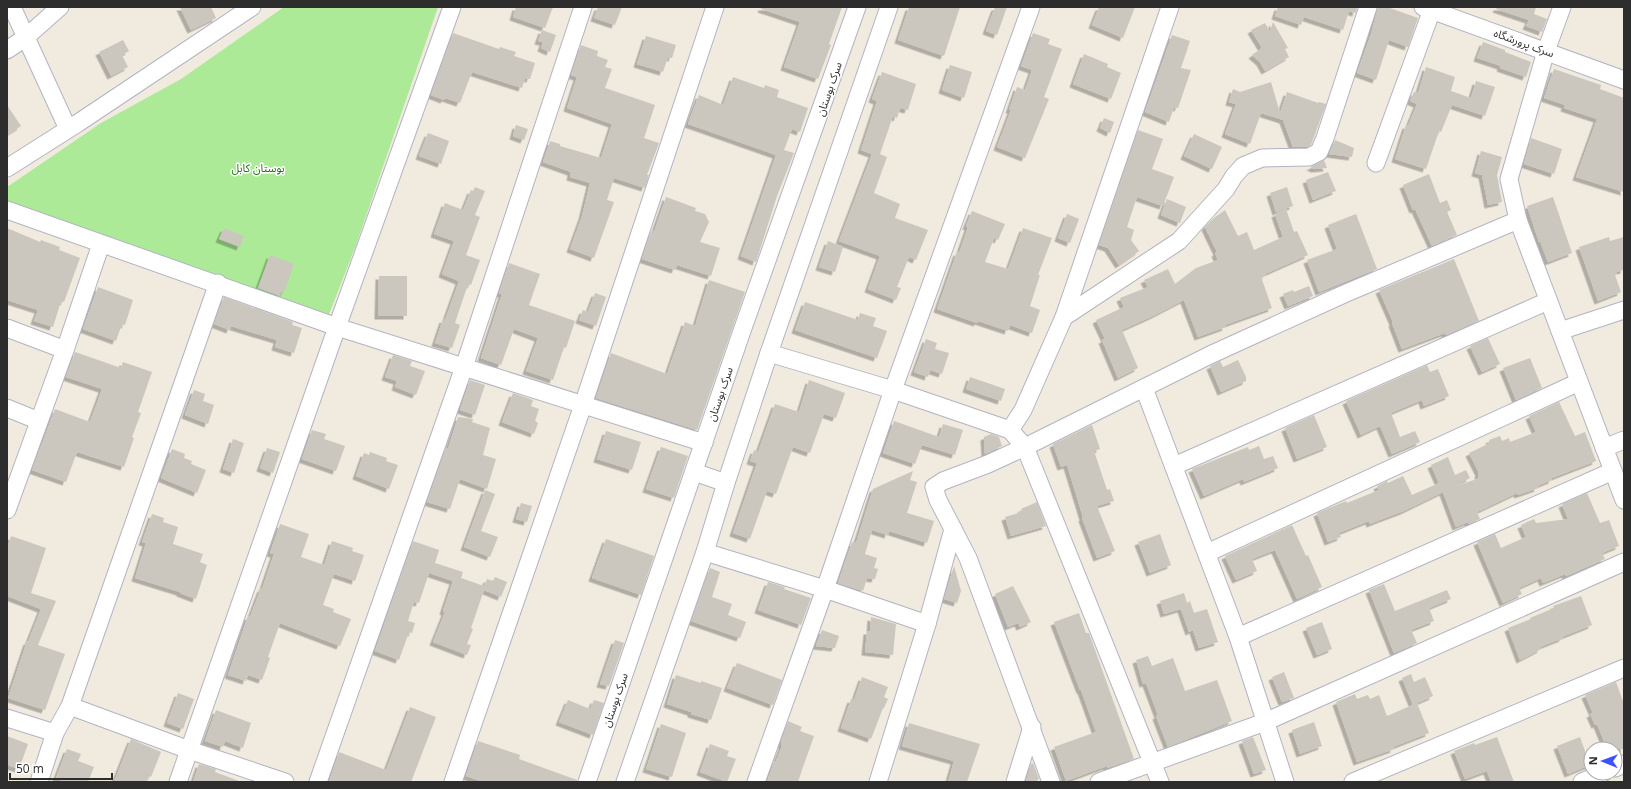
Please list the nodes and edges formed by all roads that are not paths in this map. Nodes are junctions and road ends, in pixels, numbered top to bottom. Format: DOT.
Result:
graph roads {
  1 [pos="12,7"];
  2 [pos="60,7"];
  3 [pos="252,7"];
  4 [pos="452,7"];
  5 [pos="583,7"];
  6 [pos="715,7"];
  7 [pos="857,7"];
  8 [pos="889,7"];
  9 [pos="1031,7"];
  10 [pos="1170,7"];
  11 [pos="1368,7"];
  12 [pos="1562,7"];
  13 [pos="1430,8"];
  14 [pos="25,38"];
  15 [pos="7,50"];
  16 [pos="1546,52"];
  17 [pos="1624,80"];
  18 [pos="68,129"];
  19 [pos="1376,163"];
  20 [pos="7,168"];
  21 [pos="7,210"];
  22 [pos="1518,220"];
  23 [pos="101,244"];
  24 [pos="218,283"];
  25 [pos="1548,301"];
  26 [pos="1624,310"];
  27 [pos="1064,317"];
  28 [pos="337,327"];
  29 [pos="7,328"];
  30 [pos="1560,331"];
  31 [pos="65,350"];
  32 [pos="769,353"];
  33 [pos="464,367"];
  34 [pos="1579,382"];
  35 [pos="1144,388"];
  36 [pos="893,390"];
  37 [pos="583,405"];
  38 [pos="7,408"];
  39 [pos="39,421"];
  40 [pos="1010,430"];
  41 [pos="1624,440"];
  42 [pos="704,443"];
  43 [pos="1025,447"];
  44 [pos="1604,448"];
  45 [pos="1174,466"];
  46 [pos="1613,471"];
  47 [pos="694,472"];
  48 [pos="726,483"];
  49 [pos="1624,500"];
  50 [pos="7,510"];
  51 [pos="953,529"];
  52 [pos="705,552"];
  53 [pos="1206,553"];
  54 [pos="1624,562"];
  55 [pos="825,589"];
  56 [pos="927,624"];
  57 [pos="1238,637"];
  58 [pos="1624,668"];
  59 [pos="70,706"];
  60 [pos="7,718"];
  61 [pos="1265,722"];
  62 [pos="1032,727"];
  63 [pos="55,733"];
  64 [pos="189,750"];
  65 [pos="1152,762"];
  66 [pos="39,782"];
  67 [pos="178,782"];
  68 [pos="285,782"];
  69 [pos="318,782"];
  70 [pos="453,782"];
  71 [pos="587,782"];
  72 [pos="625,782"];
  73 [pos="756,782"];
  74 [pos="878,782"];
  75 [pos="1015,782"];
  76 [pos="1051,782"];
  77 [pos="1099,782"];
  78 [pos="1160,782"];
  79 [pos="1285,782"];
  80 [pos="1353,782"];
  1 -- 14 [label="street"];
  2 -- 14 [label="street"];
  3 -- 18 [label="street"];
  4 -- 28 [label="street"];
  5 -- 33 [label="street"];
  6 -- 37 [label="street"];
  7 -- 42 [label="street, سرک بوستان"];
  8 -- 32 [label="street"];
  9 -- 36 [label="street"];
  10 -- 27 [label="street"];
  11 -- 27 [label="street"];
  12 -- 16 [label="street"];
  13 -- 16 [label="street, سرک پرورشگاه"];
  13 -- 19 [label="street"];
  14 -- 15 [label="street"];
  14 -- 18 [label="street"];
  16 -- 17 [label="street, سرک پرورشگاه"];
  16 -- 22 [label="street"];
  18 -- 20 [label="street"];
  21 -- 23 [label="street"];
  22 -- 25 [label="street"];
  22 -- 35 [label="street"];
  23 -- 24 [label="street"];
  23 -- 31 [label="street"];
  24 -- 28 [label="street"];
  24 -- 59 [label="street"];
  25 -- 30 [label="street"];
  25 -- 45 [label="street"];
  26 -- 30 [label="street"];
  27 -- 40 [label="street"];
  28 -- 33 [label="street"];
  28 -- 64 [label="street"];
  29 -- 31 [label="street"];
  30 -- 34 [label="street"];
  31 -- 39 [label="street"];
  32 -- 36 [label="street"];
  32 -- 48 [label="street"];
  33 -- 37 [label="street"];
  33 -- 69 [label="street"];
  34 -- 44 [label="street"];
  34 -- 53 [label="street"];
  35 -- 43 [label="street"];
  35 -- 45 [label="street"];
  36 -- 40 [label="street"];
  36 -- 55 [label="street"];
  37 -- 42 [label="street"];
  37 -- 70 [label="street"];
  38 -- 39 [label="street"];
  39 -- 50 [label="street"];
  40 -- 43 [label="street"];
  41 -- 44 [label="street"];
  42 -- 47 [label="street, سرک بوستان"];
  43 -- 51 [label="street"];
  43 -- 65 [label="street"];
  44 -- 46 [label="street"];
  45 -- 53 [label="street"];
  46 -- 49 [label="street"];
  46 -- 57 [label="street"];
  47 -- 48 [label="street"];
  47 -- 71 [label="street, سرک بوستان"];
  48 -- 52 [label="street"];
  51 -- 56 [label="street"];
  51 -- 62 [label="street"];
  52 -- 55 [label="street"];
  52 -- 72 [label="street"];
  53 -- 57 [label="street"];
  54 -- 61 [label="street"];
  55 -- 56 [label="street"];
  55 -- 73 [label="street"];
  56 -- 74 [label="street"];
  57 -- 61 [label="street"];
  58 -- 80 [label="street"];
  59 -- 63 [label="street"];
  59 -- 64 [label="street"];
  60 -- 63 [label="street"];
  61 -- 65 [label="street"];
  61 -- 79 [label="street"];
  62 -- 75 [label="street"];
  62 -- 76 [label="street"];
  63 -- 66 [label="street"];
  64 -- 67 [label="street"];
  64 -- 68 [label="street"];
  65 -- 77 [label="street"];
  65 -- 78 [label="street"];
}
